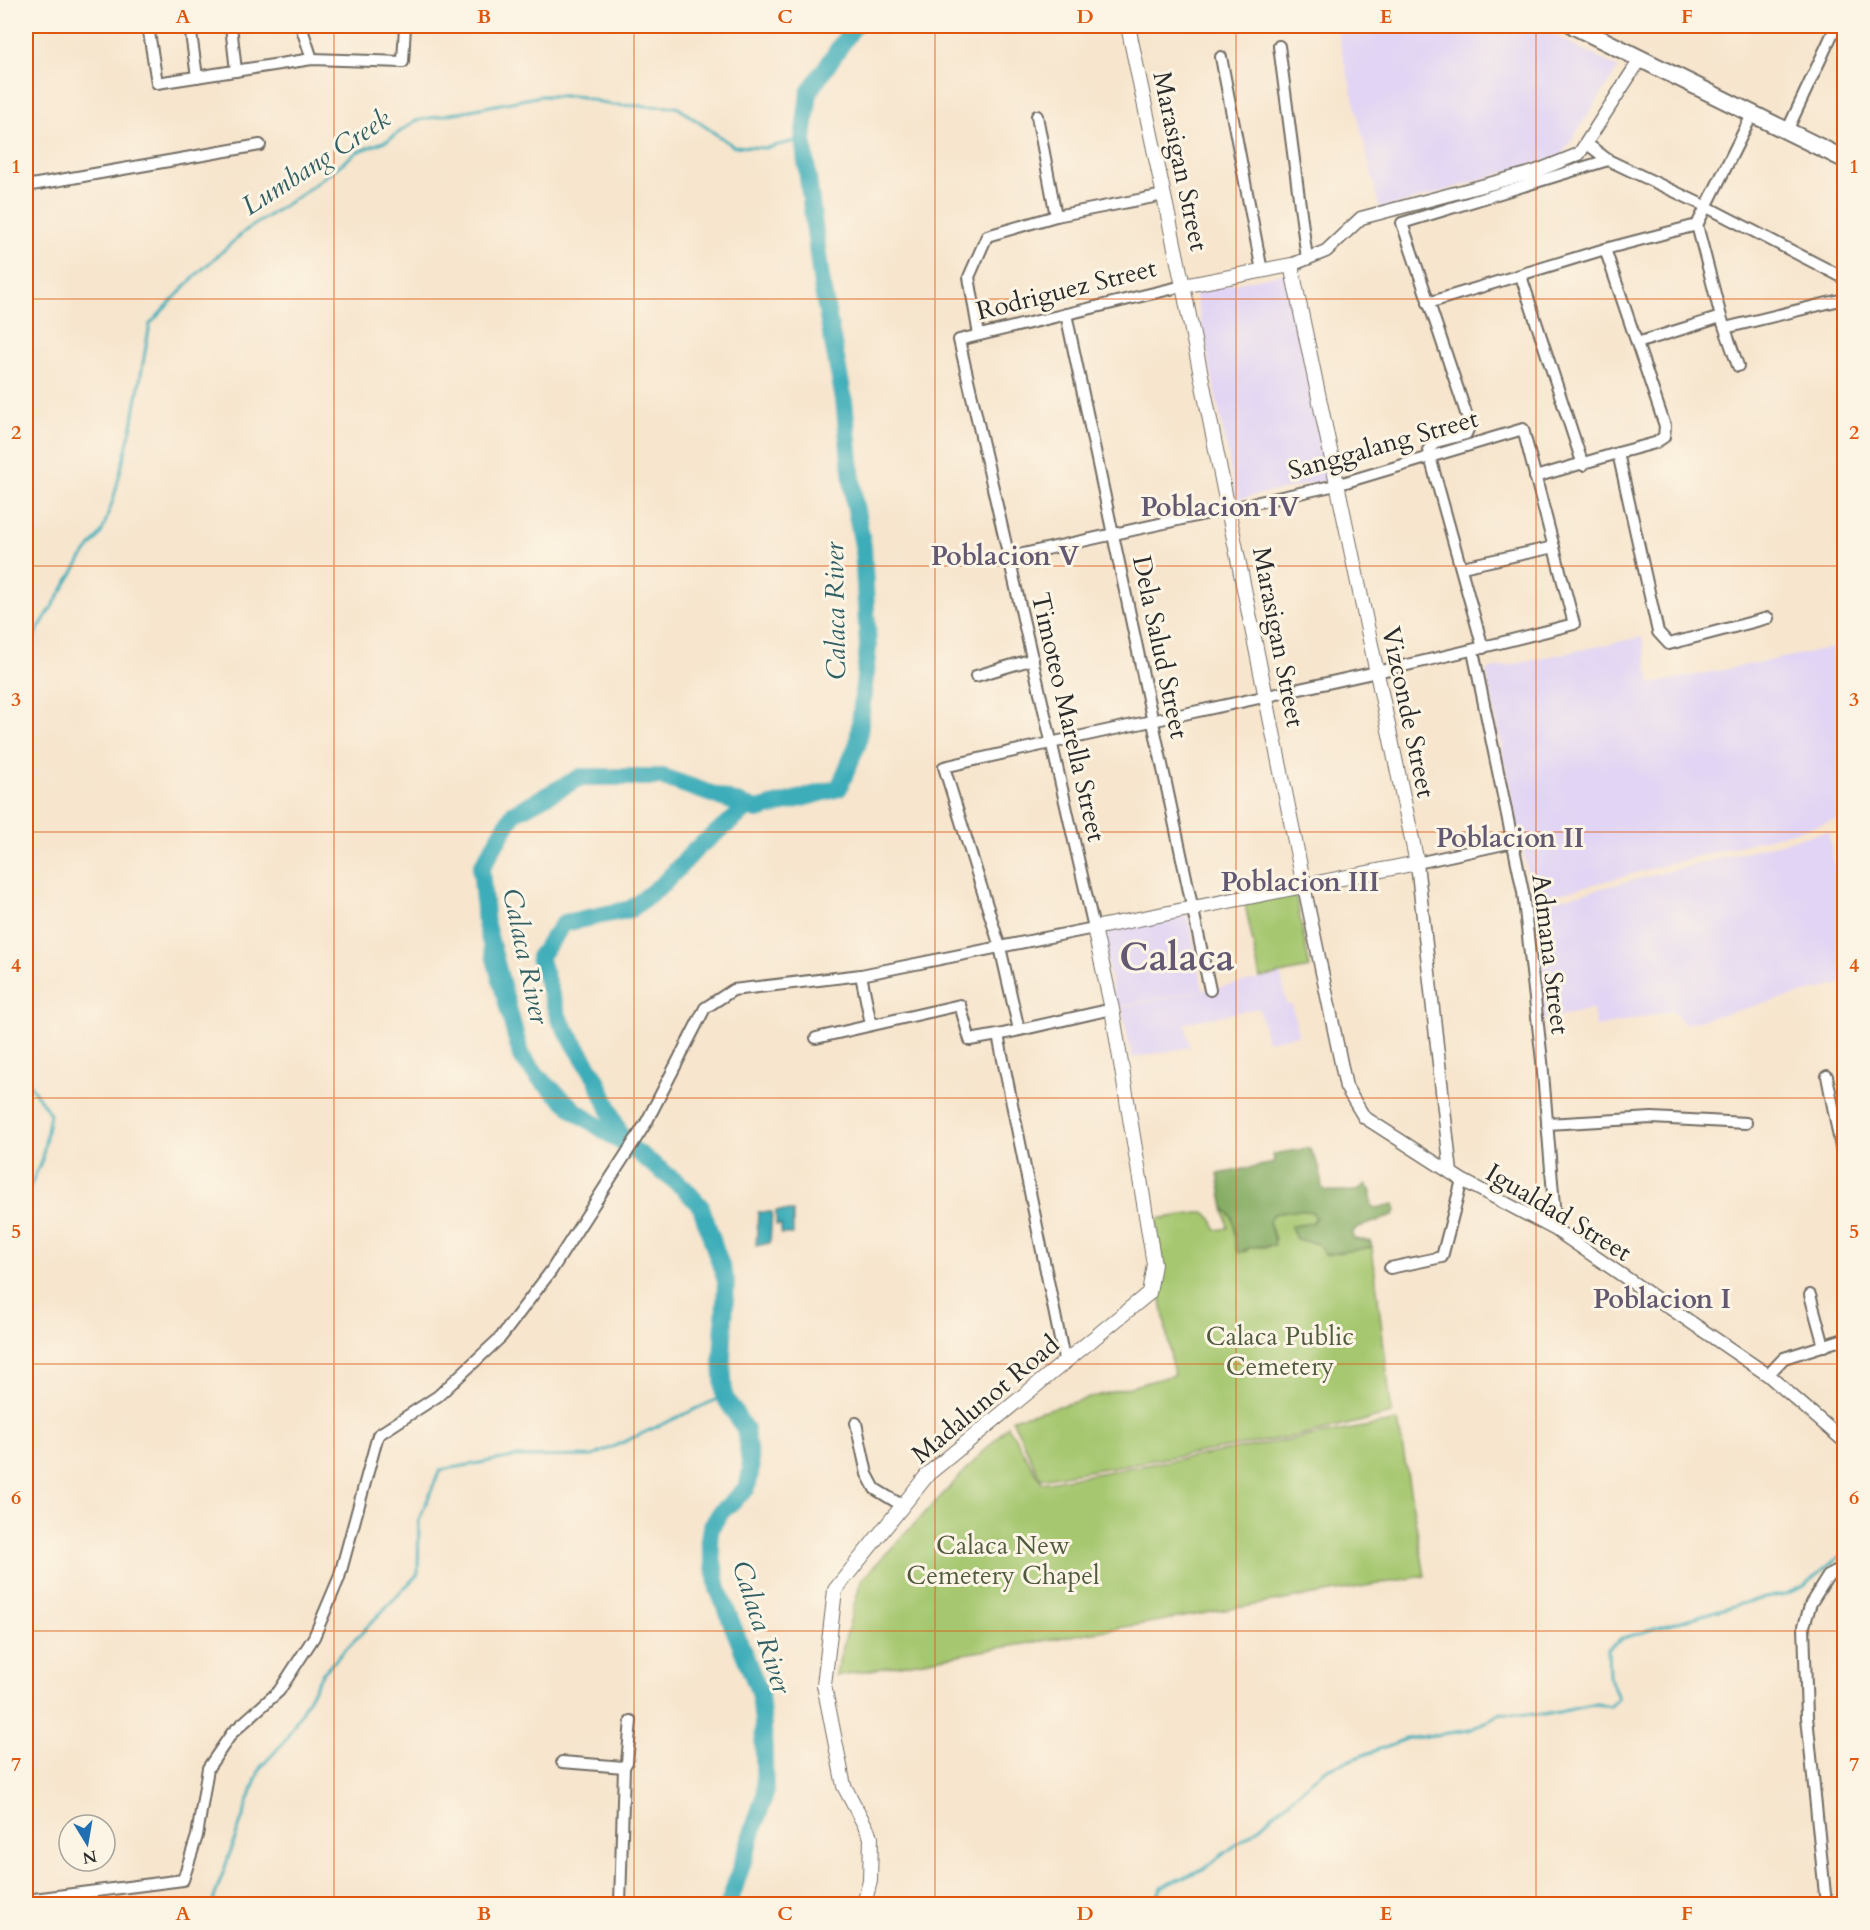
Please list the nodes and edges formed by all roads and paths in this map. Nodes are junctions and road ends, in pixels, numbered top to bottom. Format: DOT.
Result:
graph roads {
  1 [pos="148,26"];
  2 [pos="190,26"];
  3 [pos="231,26"];
  4 [pos="301,26"];
  5 [pos="405,26"];
  6 [pos="1128,26"];
  7 [pos="1574,26"];
  8 [pos="1836,26"];
  9 [pos="1599,32"];
  10 [pos="1279,46"];
  11 [pos="1221,57"];
  12 [pos="1641,58"];
  13 [pos="312,59"];
  14 [pos="236,71"];
  15 [pos="197,77"];
  16 [pos="1753,113"];
  17 [pos="1037,116"];
  18 [pos="1786,131"];
  19 [pos="1586,143"];
  20 [pos="260,145"];
  21 [pos="1845,159"];
  22 [pos="1608,160"];
  23 [pos="26,186"];
  24 [pos="1164,195"];
  25 [pos="1705,206"];
  26 [pos="1056,216"];
  27 [pos="1697,225"];
  28 [pos="1605,249"];
  29 [pos="1307,259"];
  30 [pos="1291,265"];
  31 [pos="1262,271"];
  32 [pos="1521,276"];
  33 [pos="1845,278"];
  34 [pos="1183,285"];
  35 [pos="1845,299"];
  36 [pos="1428,303"];
  37 [pos="1066,314"];
  38 [pos="1723,323"];
  39 [pos="979,335"];
  40 [pos="959,340"];
  41 [pos="1637,343"];
  42 [pos="1738,366"];
  43 [pos="1618,453"];
  44 [pos="1431,458"];
  45 [pos="1583,465"];
  46 [pos="1535,477"];
  47 [pos="1336,484"];
  48 [pos="1228,508"];
  49 [pos="1114,535"];
  50 [pos="1554,547"];
  51 [pos="1010,557"];
  52 [pos="1462,567"];
  53 [pos="1768,618"];
  54 [pos="1478,649"];
  55 [pos="1034,659"];
  56 [pos="1376,673"];
  57 [pos="976,676"];
  58 [pos="1266,697"];
  59 [pos="1154,719"];
  60 [pos="1052,742"];
  61 [pos="1513,842"];
  62 [pos="1416,862"];
  63 [pos="1304,886"];
  64 [pos="1193,910"];
  65 [pos="1094,928"];
  66 [pos="1000,947"];
  67 [pos="861,975"];
  68 [pos="1210,990"];
  69 [pos="1112,1009"];
  70 [pos="871,1024"];
  71 [pos="1018,1029"];
  72 [pos="998,1035"];
  73 [pos="816,1038"];
  74 [pos="1827,1076"];
  75 [pos="1746,1123"];
  76 [pos="1547,1124"];
  77 [pos="1842,1137"];
  78 [pos="1845,1163"];
  79 [pos="1456,1177"];
  80 [pos="1556,1230"];
  81 [pos="1390,1268"];
  82 [pos="1810,1294"];
  83 [pos="1845,1339"];
  84 [pos="1824,1346"];
  85 [pos="1065,1364"];
  86 [pos="1768,1375"];
  87 [pos="856,1423"];
  88 [pos="1845,1441"];
  89 [pos="903,1506"];
  90 [pos="1845,1568"];
  91 [pos="631,1721"];
  92 [pos="562,1762"];
  93 [pos="624,1767"];
  94 [pos="26,1900"];
  95 [pos="620,1905"];
  96 [pos="864,1905"];
  97 [pos="1826,1905"];
  1 -- 15 [label="street"];
  2 -- 15 [label="street"];
  3 -- 14 [label="street"];
  4 -- 13 [label="street"];
  5 -- 13 [label="street"];
  6 -- 24 [label="main road, Marasigan Street"];
  7 -- 9 [label="main road"];
  8 -- 18 [label="street"];
  9 -- 12 [label="main road"];
  10 -- 29 [label="street"];
  11 -- 31 [label="street"];
  12 -- 16 [label="main road"];
  12 -- 19 [label="street"];
  13 -- 14 [label="street"];
  14 -- 15 [label="street"];
  16 -- 18 [label="main road"];
  16 -- 25 [label="street"];
  17 -- 26 [label="street"];
  18 -- 21 [label="main road"];
  19 -- 22 [label="street"];
  19 -- 29 [label="street"];
  20 -- 23 [label="street"];
  22 -- 25 [label="street"];
  22 -- 36 [label="street"];
  24 -- 26 [label="street"];
  24 -- 34 [label="main road, Marasigan Street"];
  25 -- 27 [label="street"];
  25 -- 33 [label="street"];
  26 -- 39 [label="street"];
  27 -- 28 [label="street"];
  27 -- 38 [label="street"];
  28 -- 32 [label="street"];
  28 -- 41 [label="street"];
  29 -- 30 [label="street"];
  30 -- 31 [label="main road, Rodriguez Street"];
  30 -- 47 [label="main road, Vizconde Street"];
  31 -- 34 [label="main road, Rodriguez Street"];
  32 -- 36 [label="street"];
  32 -- 45 [label="street"];
  34 -- 37 [label="street, Rodriguez Street"];
  34 -- 48 [label="main road, Marasigan Street"];
  35 -- 38 [label="street"];
  36 -- 44 [label="street"];
  37 -- 39 [label="street, Rodriguez Street"];
  37 -- 49 [label="street, Dela Salud Street"];
  38 -- 41 [label="street"];
  38 -- 42 [label="street"];
  39 -- 40 [label="street, Rodriguez Street"];
  40 -- 51 [label="street, Timoteo Marella Street"];
  41 -- 43 [label="street"];
  43 -- 45 [label="street"];
  43 -- 53 [label="street"];
  44 -- 46 [label="street, Sanggalang Street"];
  44 -- 47 [label="street, Sanggalang Street"];
  44 -- 52 [label="street, Admana Street"];
  45 -- 46 [label="street"];
  46 -- 50 [label="street"];
  47 -- 48 [label="street, Sanggalang Street"];
  47 -- 56 [label="main road, Vizconde Street"];
  48 -- 49 [label="street, Sanggalang Street"];
  48 -- 58 [label="main road, Marasigan Street"];
  49 -- 51 [label="street, Sanggalang Street"];
  49 -- 59 [label="street, Dela Salud Street"];
  50 -- 52 [label="street"];
  50 -- 54 [label="street"];
  51 -- 55 [label="street, Timoteo Marella Street"];
  52 -- 54 [label="street, Admana Street"];
  54 -- 56 [label="street"];
  54 -- 61 [label="street, Admana Street"];
  55 -- 57 [label="street"];
  55 -- 60 [label="street, Timoteo Marella Street"];
  56 -- 58 [label="street"];
  56 -- 62 [label="main road, Vizconde Street"];
  58 -- 59 [label="street"];
  58 -- 63 [label="main road, Marasigan Street"];
  59 -- 60 [label="street"];
  59 -- 64 [label="street, Dela Salud Street"];
  60 -- 65 [label="street, Timoteo Marella Street"];
  60 -- 66 [label="street"];
  61 -- 62 [label="street"];
  61 -- 76 [label="street, Admana Street"];
  62 -- 63 [label="main road"];
  62 -- 79 [label="street, Vizconde Street"];
  63 -- 64 [label="main road"];
  63 -- 79 [label="street, Marasigan Street"];
  64 -- 65 [label="main road"];
  64 -- 68 [label="street, Dela Salud Street"];
  65 -- 66 [label="street"];
  65 -- 69 [label="main road, Madalunot Road"];
  66 -- 67 [label="street"];
  66 -- 71 [label="street"];
  67 -- 70 [label="street"];
  67 -- 94 [label="street"];
  69 -- 71 [label="street"];
  69 -- 85 [label="main road, Madalunot Road"];
  70 -- 72 [label="street"];
  70 -- 73 [label="street"];
  71 -- 72 [label="street"];
  72 -- 85 [label="street"];
  74 -- 77 [label="street"];
  75 -- 76 [label="street"];
  76 -- 80 [label="street, Admana Street"];
  77 -- 78 [label="street"];
  79 -- 80 [label="street, Igualdad Street"];
  79 -- 81 [label="street"];
  80 -- 86 [label="street, Igualdad Street"];
  82 -- 84 [label="street"];
  83 -- 84 [label="street"];
  84 -- 86 [label="street"];
  85 -- 89 [label="main road, Madalunot Road"];
  86 -- 88 [label="street, Igualdad Street"];
  87 -- 89 [label="street"];
  89 -- 96 [label="main road, Madalunot Road"];
  90 -- 97 [label="street"];
  91 -- 93 [label="street"];
  92 -- 93 [label="street"];
  93 -- 95 [label="street"];
}
